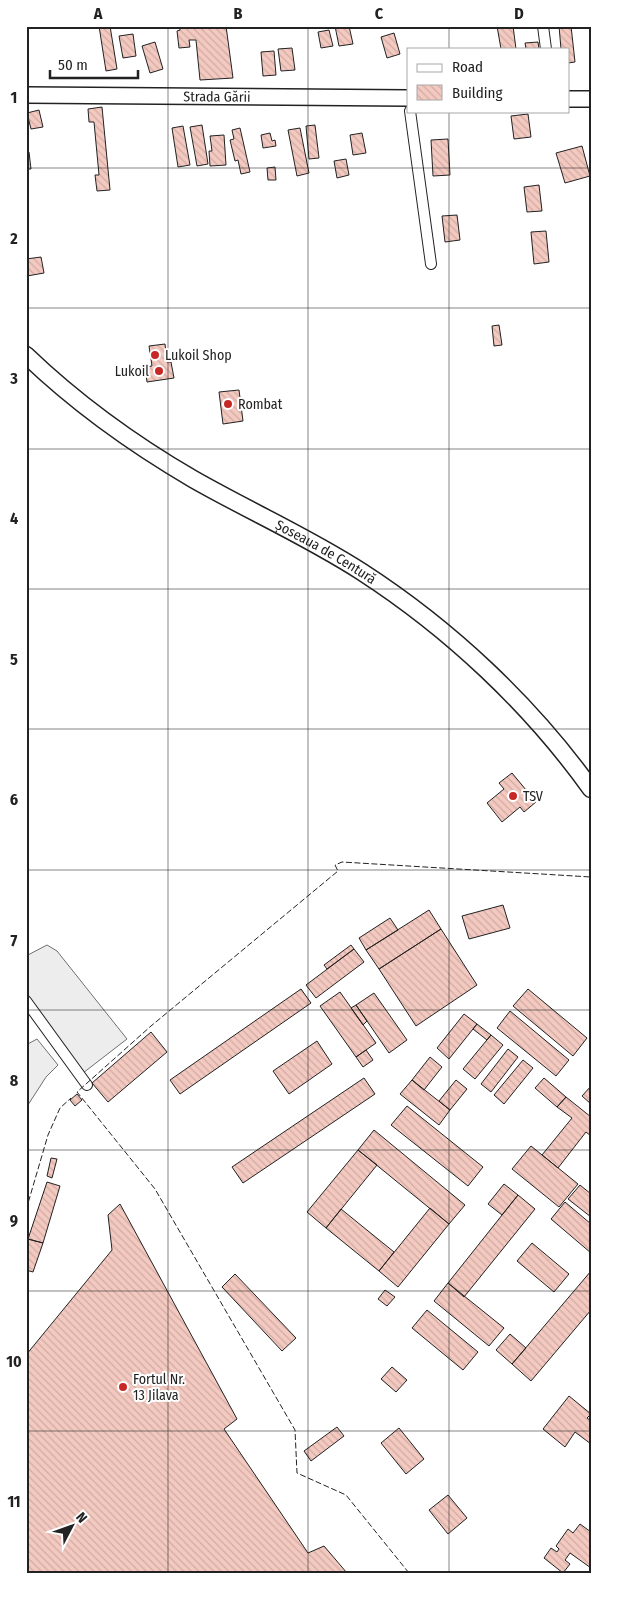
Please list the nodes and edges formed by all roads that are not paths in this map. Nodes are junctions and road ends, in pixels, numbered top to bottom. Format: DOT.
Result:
graph roads {
  1 [pos="544,26"];
  2 [pos="546,48"];
  3 [pos="26,95"];
  4 [pos="407,98"];
  5 [pos="570,99"];
  6 [pos="591,99"];
  7 [pos="410,112"];
  8 [pos="431,264"];
  9 [pos="26,356"];
  10 [pos="591,789"];
  11 [pos="26,1001"];
  12 [pos="87,1085"];
  1 -- 2 [label="street"];
  3 -- 4 [label="street, Strada Gării"];
  5 -- 6 [label="street"];
  7 -- 8 [label="street"];
  9 -- 10 [label="main road, Șoseaua de Centură"];
  11 -- 12 [label="street"];
}
